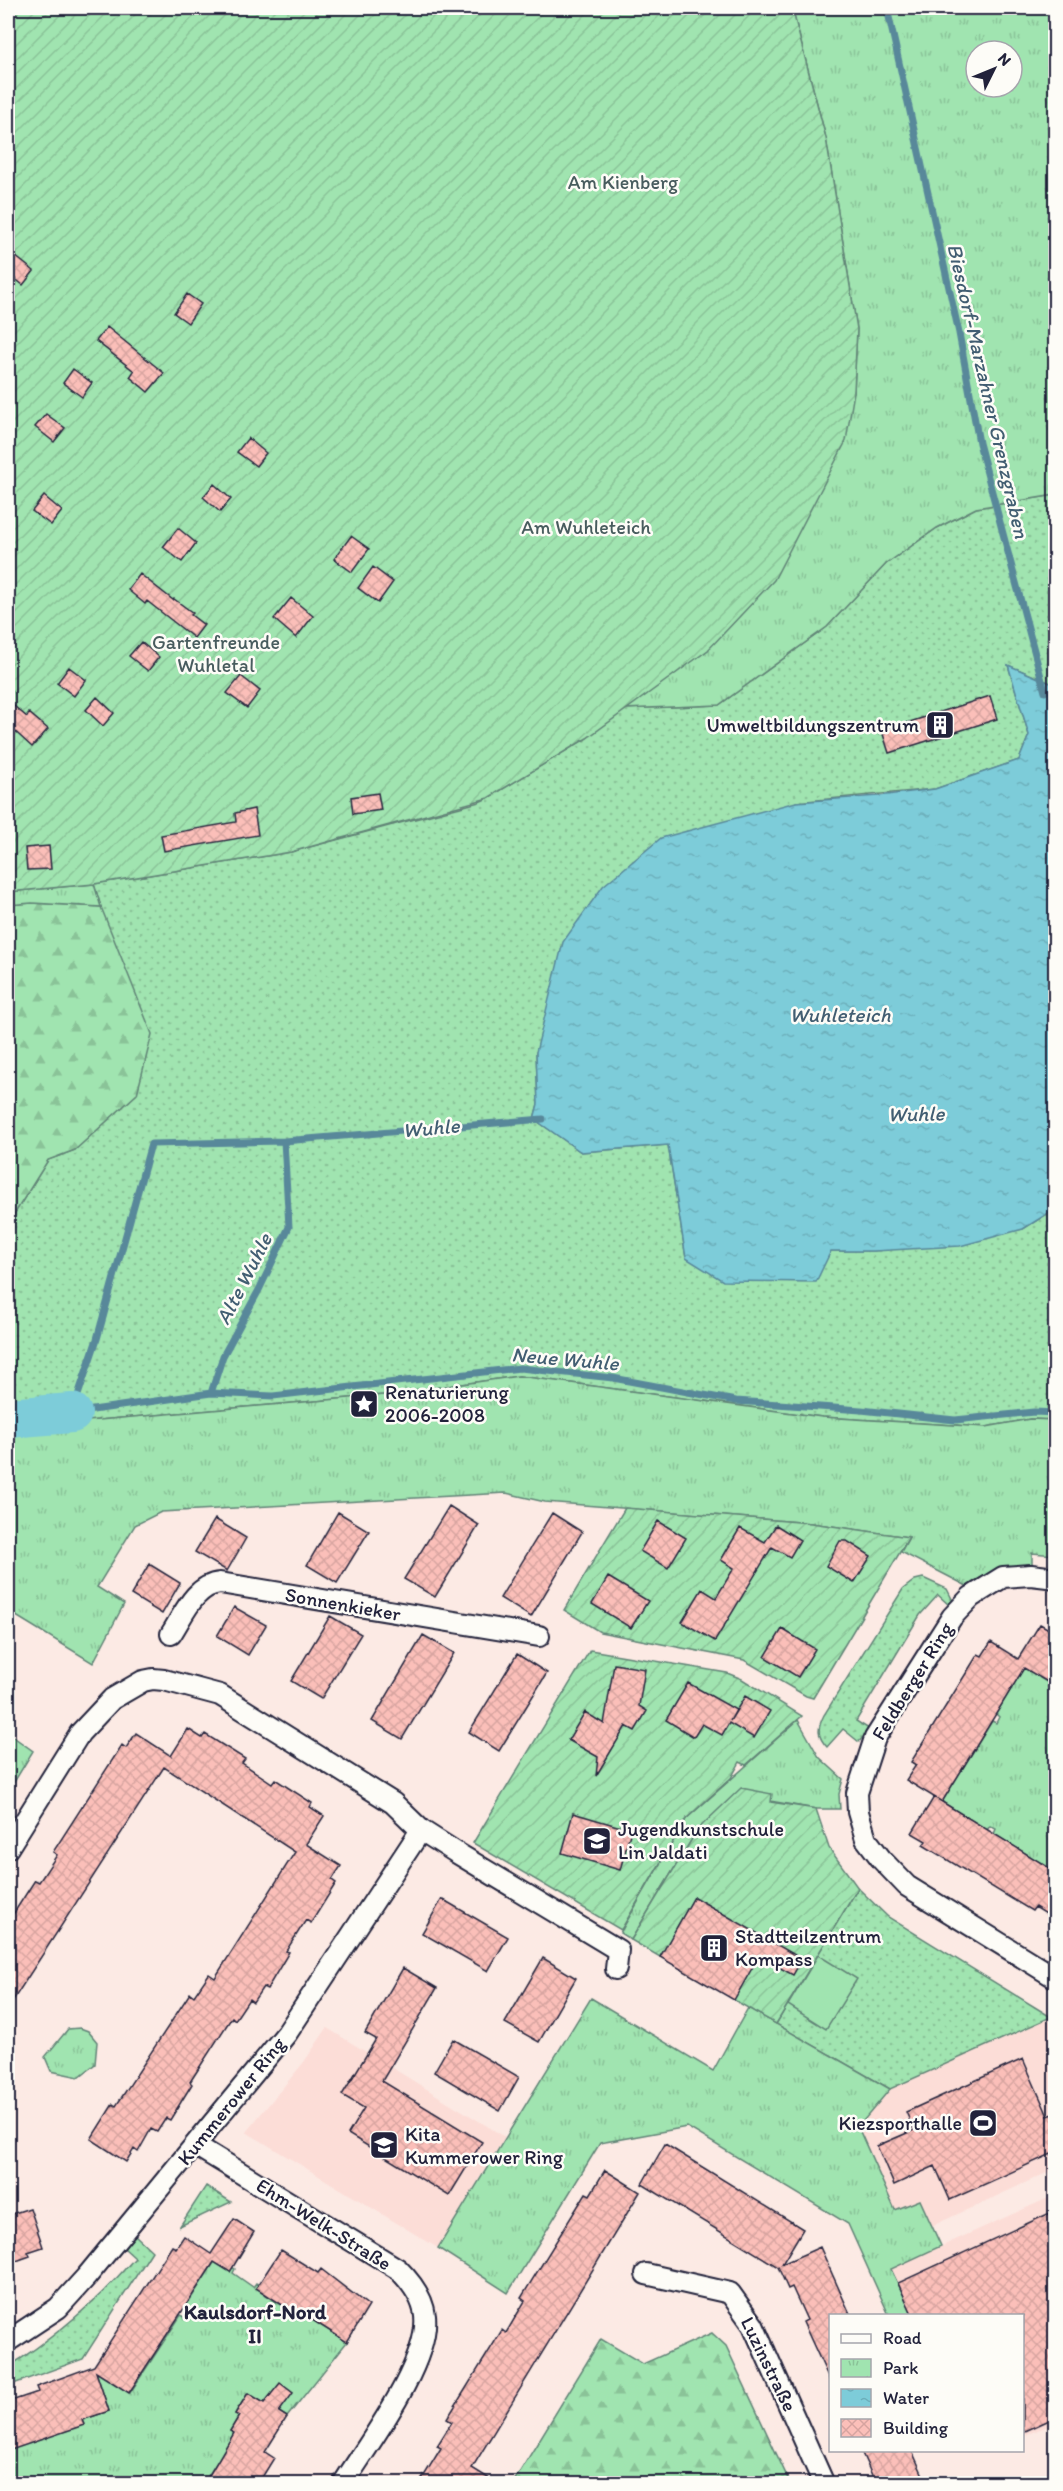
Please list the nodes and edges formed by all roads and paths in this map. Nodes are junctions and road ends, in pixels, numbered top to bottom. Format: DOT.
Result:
graph roads {
  1 [pos="1056,1578"];
  2 [pos="171,1634"];
  3 [pos="539,1636"];
  4 [pos="421,1830"];
  5 [pos="8,1848"];
  6 [pos="616,1969"];
  7 [pos="1056,1978"];
  8 [pos="195,2145"];
  9 [pos="646,2274"];
  10 [pos="8,2341"];
  11 [pos="344,2484"];
  12 [pos="824,2484"];
  1 -- 7 [label="street, Feldberger Ring"];
  2 -- 3 [label="street, Sonnenkieker"];
  4 -- 5 [label="street"];
  4 -- 6 [label="street"];
  4 -- 8 [label="street, Kummerower Ring"];
  8 -- 10 [label="street, Kummerower Ring"];
  8 -- 11 [label="street, Ehm-Welk-Straße"];
  9 -- 12 [label="street, Luzinstraße"];
}
